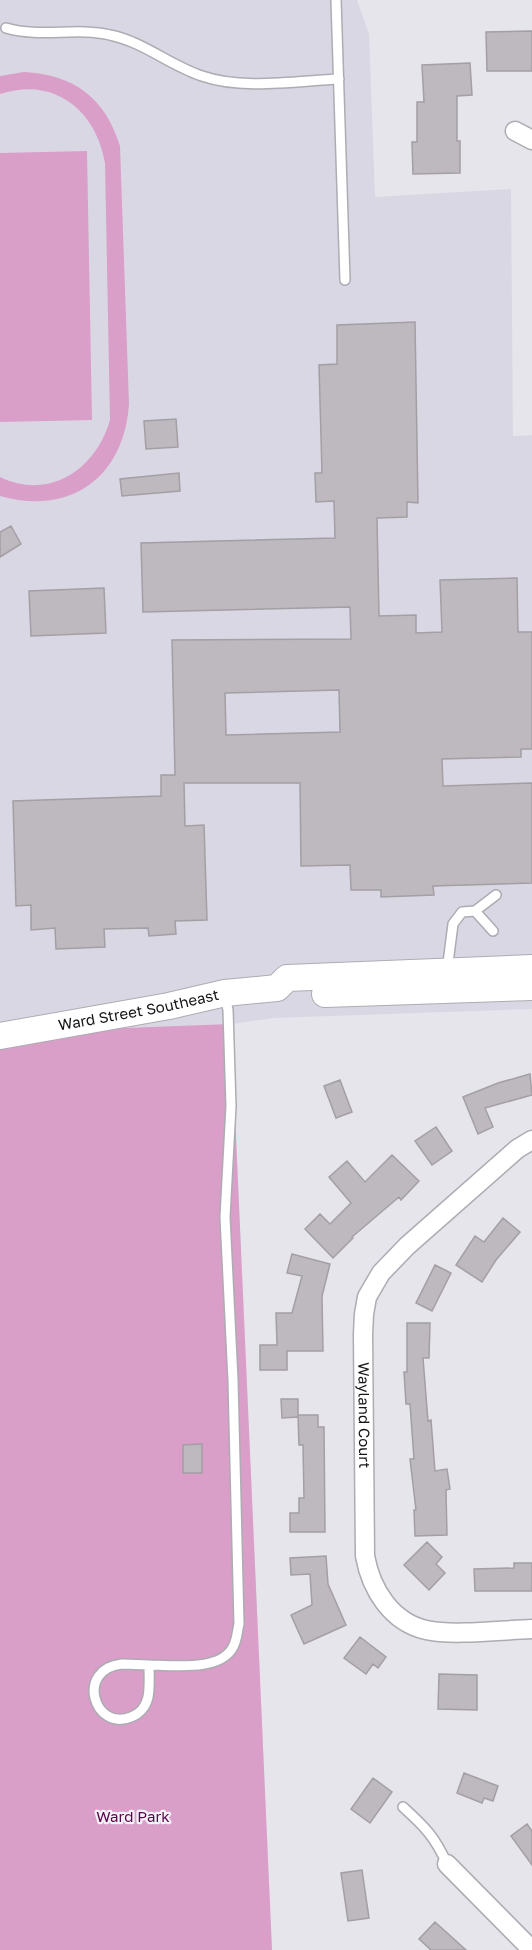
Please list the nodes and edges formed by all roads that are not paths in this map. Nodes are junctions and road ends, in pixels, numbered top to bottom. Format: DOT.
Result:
graph roads {
  1 [pos="336,0"];
  2 [pos="6,28"];
  3 [pos="339,79"];
  4 [pos="515,131"];
  5 [pos="532,140"];
  6 [pos="345,280"];
  7 [pos="496,895"];
  8 [pos="475,911"];
  9 [pos="493,931"];
  10 [pos="532,968"];
  11 [pos="451,971"];
  12 [pos="532,987"];
  13 [pos="277,988"];
  14 [pos="470,989"];
  15 [pos="225,993"];
  16 [pos="0,1036"];
  17 [pos="532,1140"];
  18 [pos="532,1629"];
  19 [pos="148,1665"];
  20 [pos="404,1807"];
  21 [pos="447,1864"];
  22 [pos="532,1950"];
  1 -- 3 [label="lane"];
  2 -- 3 [label="lane"];
  3 -- 6 [label="lane"];
  4 -- 5 [label="street"];
  7 -- 8 [label="lane"];
  8 -- 9 [label="lane"];
  8 -- 11 [label="lane"];
  10 -- 11 [label="street, Ward Street Southeast"];
  11 -- 13 [label="street, Ward Street Southeast"];
  11 -- 14 [label="lane"];
  12 -- 14 [label="street, Ward Street Southeast"];
  13 -- 14 [label="street, Ward Street Southeast"];
  13 -- 15 [label="street, Ward Street Southeast"];
  15 -- 16 [label="street, Ward Street Southeast"];
  15 -- 19 [label="lane"];
  17 -- 18 [label="street, Wayland Court"];
  19 -- 19 [label="lane"];
  20 -- 21 [label="lane"];
  21 -- 22 [label="street"];
}
